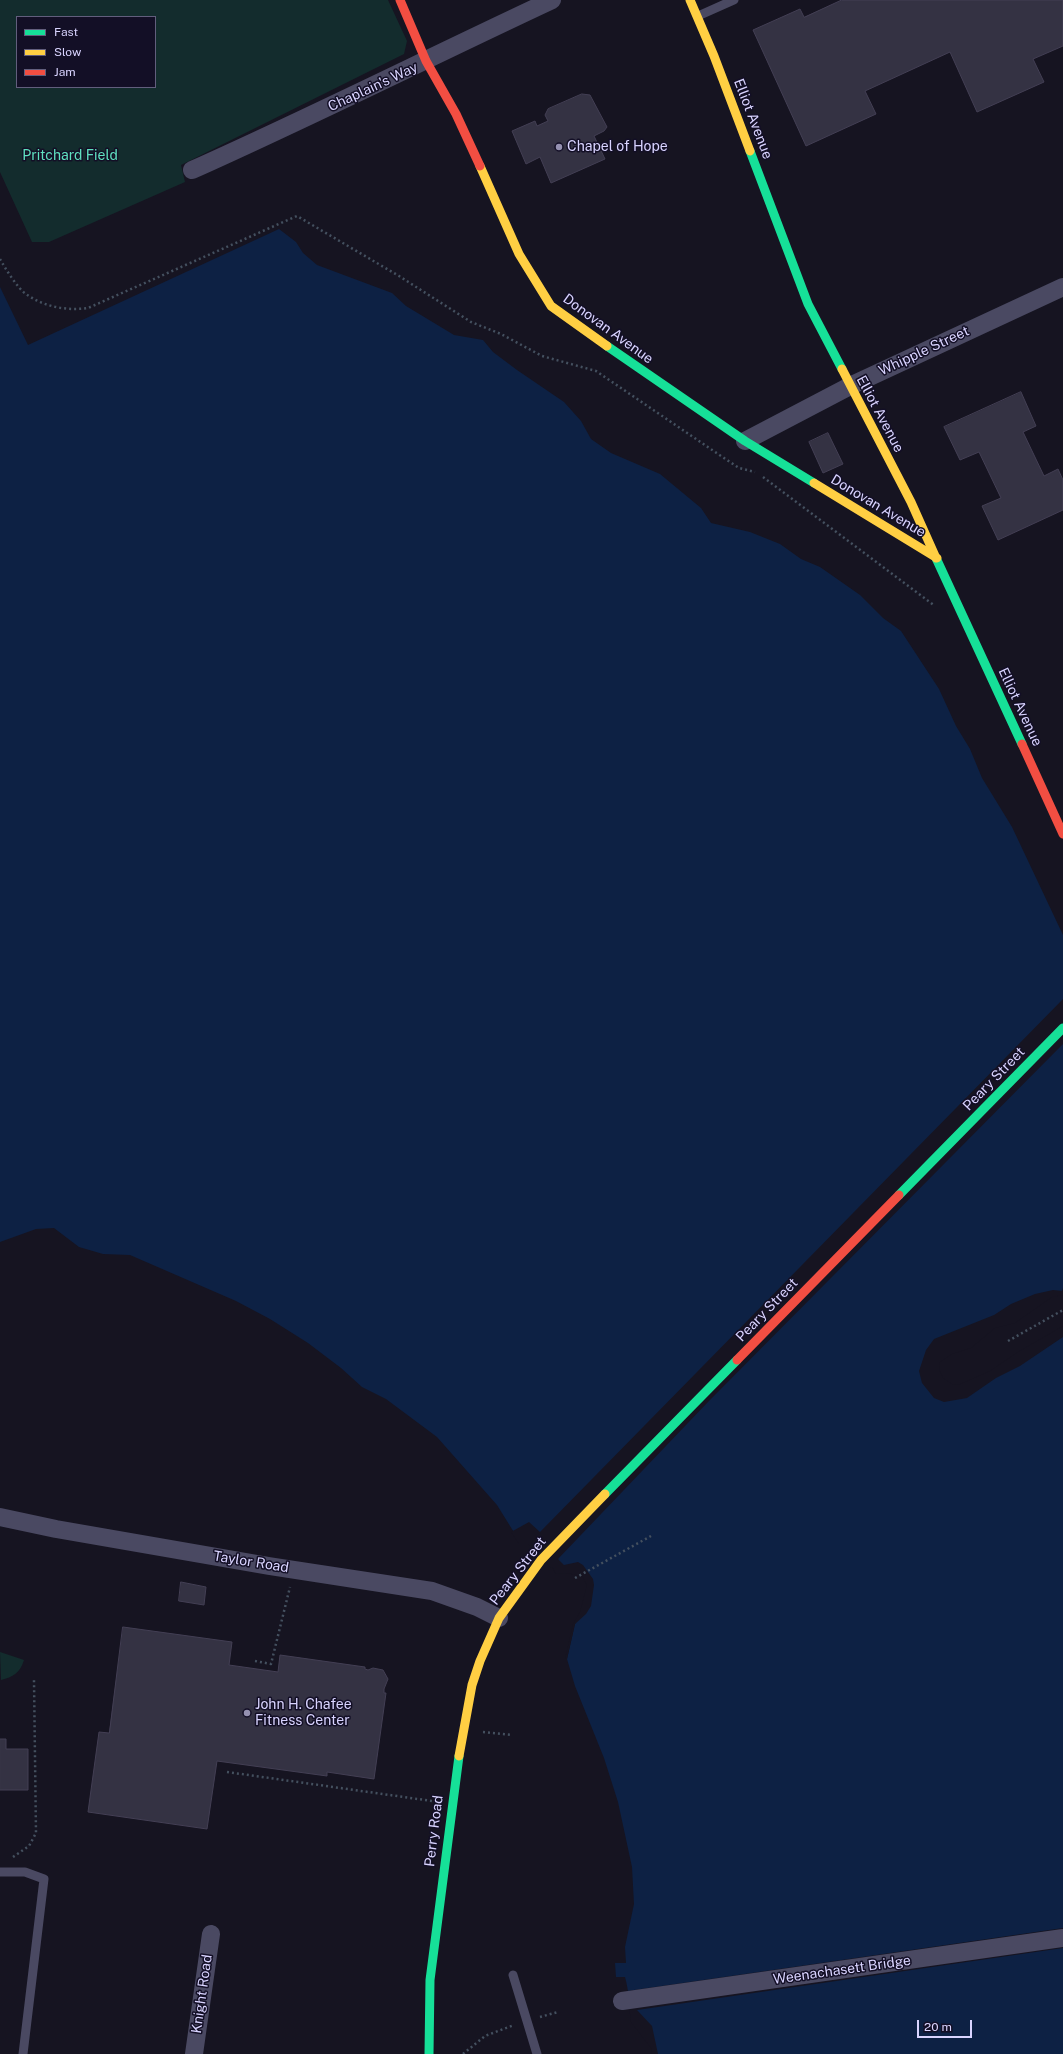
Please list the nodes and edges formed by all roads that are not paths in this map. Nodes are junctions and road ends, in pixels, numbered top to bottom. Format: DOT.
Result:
graph roads {
  1 [pos="400,0"];
  2 [pos="552,0"];
  3 [pos="690,0"];
  4 [pos="734,0"];
  5 [pos="698,16"];
  6 [pos="426,62"];
  7 [pos="192,170"];
  8 [pos="1063,287"];
  9 [pos="850,386"];
  10 [pos="745,441"];
  11 [pos="937,558"];
  12 [pos="1063,834"];
  13 [pos="1063,1028"];
  14 [pos="0,1517"];
  15 [pos="499,1618"];
  16 [pos="0,1872"];
  17 [pos="211,1934"];
  18 [pos="1063,1938"];
  19 [pos="513,1975"];
  20 [pos="622,2001"];
  21 [pos="23,2054"];
  22 [pos="194,2054"];
  23 [pos="429,2054"];
  24 [pos="537,2054"];
  1 -- 6 [label="street, Donovan Avenue"];
  2 -- 6 [label="street, Chaplain's Way"];
  3 -- 5 [label="street, Elliot Avenue"];
  4 -- 5 [label="lane"];
  5 -- 9 [label="street, Elliot Avenue"];
  6 -- 7 [label="street, Chaplain's Way"];
  6 -- 10 [label="street, Donovan Avenue"];
  8 -- 9 [label="street, Whipple Street"];
  9 -- 10 [label="street, Whipple Street"];
  9 -- 11 [label="street, Elliot Avenue"];
  10 -- 11 [label="street, Donovan Avenue"];
  11 -- 12 [label="street, Elliot Avenue"];
  13 -- 15 [label="street, Peary Street"];
  14 -- 15 [label="street, Taylor Road"];
  15 -- 23 [label="street, Perry Road"];
  16 -- 21 [label="lane"];
  17 -- 22 [label="street, Knight Road"];
  18 -- 20 [label="street, Weenachasett Bridge"];
  19 -- 24 [label="lane"];
}
